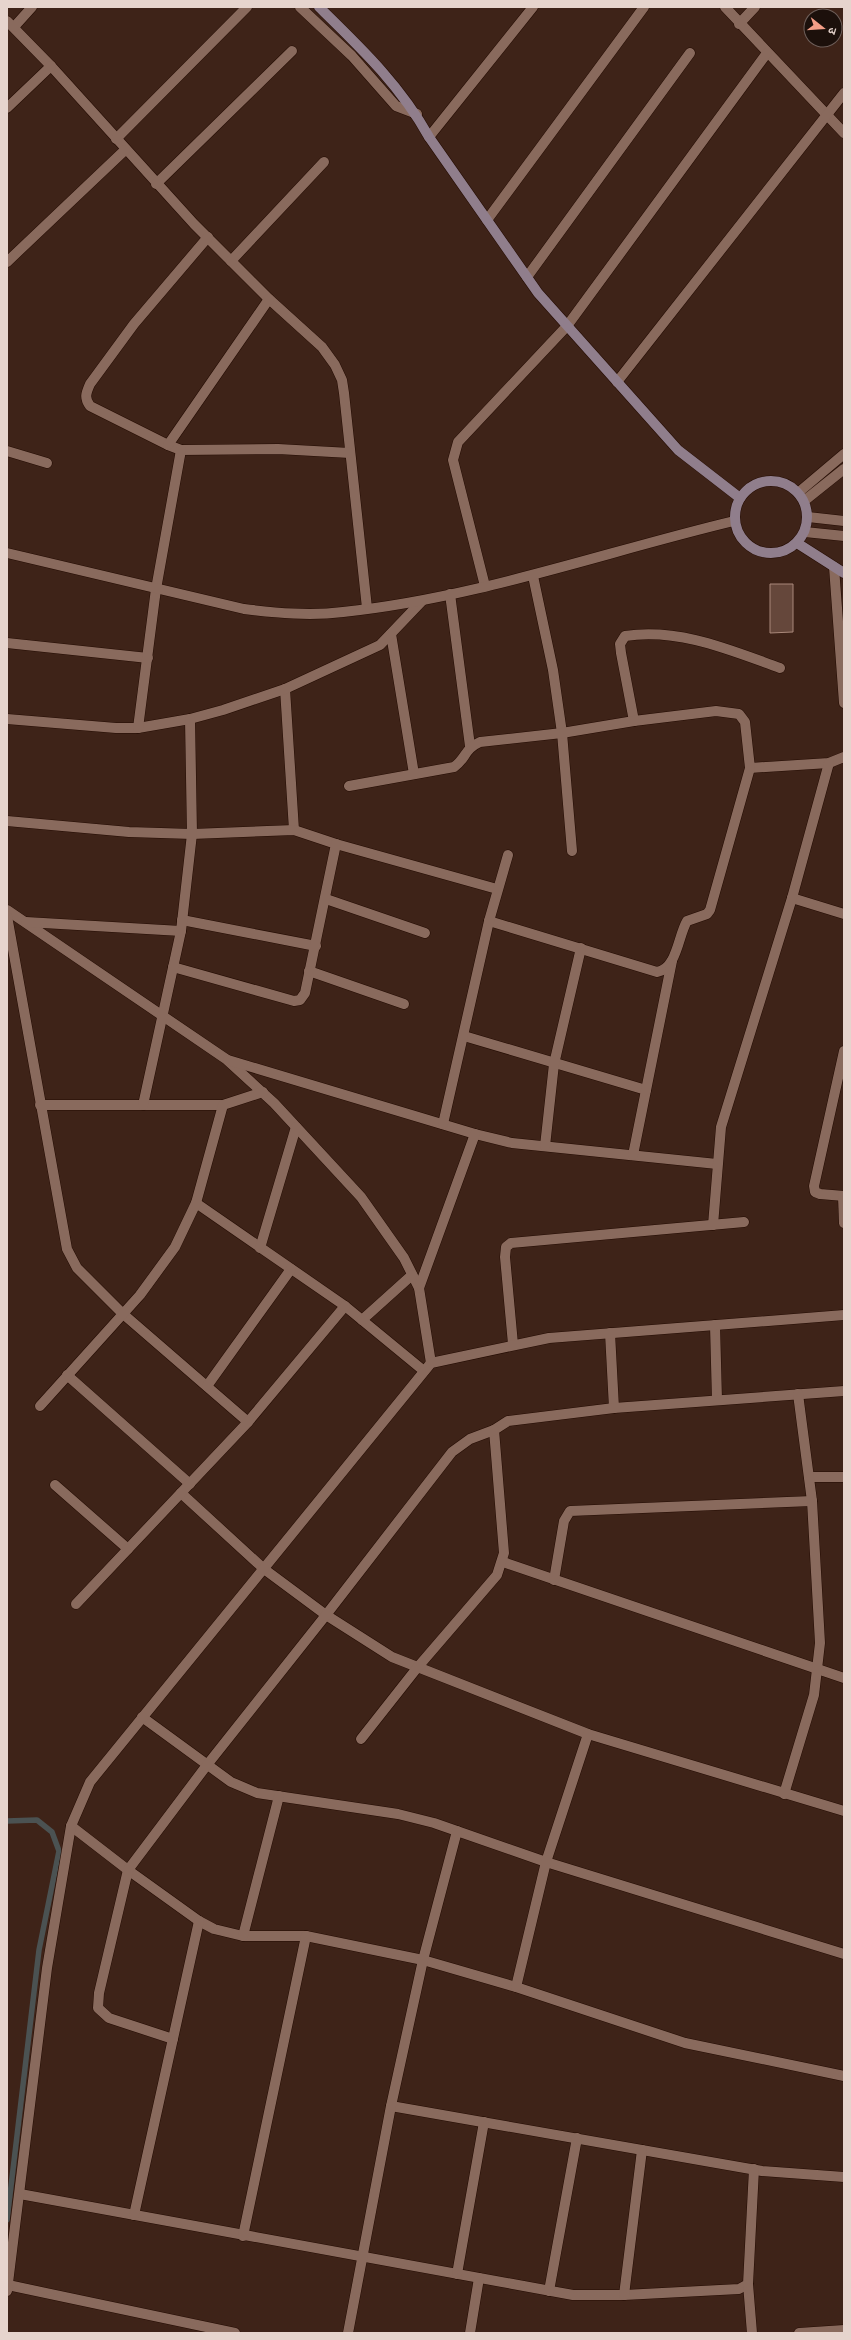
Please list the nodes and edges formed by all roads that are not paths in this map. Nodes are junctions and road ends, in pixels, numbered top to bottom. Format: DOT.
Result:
graph roads {
  1 [pos="32,7"];
  2 [pos="247,7"];
  3 [pos="300,7"];
  4 [pos="319,7"];
  5 [pos="533,7"];
  6 [pos="644,7"];
  7 [pos="725,7"];
  8 [pos="755,7"];
  9 [pos="11,24"];
  10 [pos="739,24"];
  11 [pos="292,51"];
  12 [pos="690,53"];
  13 [pos="767,53"];
  14 [pos="51,66"];
  15 [pos="844,93"];
  16 [pos="7,108"];
  17 [pos="417,114"];
  18 [pos="826,115"];
  19 [pos="844,133"];
  20 [pos="429,137"];
  21 [pos="116,139"];
  22 [pos="125,150"];
  23 [pos="324,162"];
  24 [pos="156,184"];
  25 [pos="487,220"];
  26 [pos="208,237"];
  27 [pos="231,261"];
  28 [pos="7,262"];
  29 [pos="527,277"];
  30 [pos="269,299"];
  31 [pos="567,326"];
  32 [pos="617,382"];
  33 [pos="168,445"];
  34 [pos="181,450"];
  35 [pos="7,451"];
  36 [pos="350,453"];
  37 [pos="844,454"];
  38 [pos="46,463"];
  39 [pos="844,469"];
  40 [pos="799,492"];
  41 [pos="740,498"];
  42 [pos="804,501"];
  43 [pos="808,517"];
  44 [pos="734,521"];
  45 [pos="844,521"];
  46 [pos="805,532"];
  47 [pos="844,536"];
  48 [pos="797,543"];
  49 [pos="7,553"];
  50 [pos="834,567"];
  51 [pos="844,573"];
  52 [pos="533,576"];
  53 [pos="485,586"];
  54 [pos="156,589"];
  55 [pos="450,594"];
  56 [pos="422,601"];
  57 [pos="367,608"];
  58 [pos="391,634"];
  59 [pos="7,643"];
  60 [pos="148,658"];
  61 [pos="780,668"];
  62 [pos="285,689"];
  63 [pos="844,703"];
  64 [pos="190,719"];
  65 [pos="7,720"];
  66 [pos="634,721"];
  67 [pos="138,728"];
  68 [pos="562,733"];
  69 [pos="470,746"];
  70 [pos="844,757"];
  71 [pos="829,763"];
  72 [pos="750,768"];
  73 [pos="414,774"];
  74 [pos="349,786"];
  75 [pos="7,821"];
  76 [pos="294,830"];
  77 [pos="192,834"];
  78 [pos="336,844"];
  79 [pos="572,851"];
  80 [pos="508,854"];
  81 [pos="497,889"];
  82 [pos="792,898"];
  83 [pos="326,899"];
  84 [pos="7,910"];
  85 [pos="844,914"];
  86 [pos="7,916"];
  87 [pos="182,920"];
  88 [pos="489,921"];
  89 [pos="26,922"];
  90 [pos="181,931"];
  91 [pos="425,933"];
  92 [pos="316,946"];
  93 [pos="581,948"];
  94 [pos="672,960"];
  95 [pos="173,967"];
  96 [pos="309,971"];
  97 [pos="404,1004"];
  98 [pos="163,1015"];
  99 [pos="464,1036"];
  100 [pos="844,1051"];
  101 [pos="226,1059"];
  102 [pos="554,1064"];
  103 [pos="646,1090"];
  104 [pos="262,1092"];
  105 [pos="40,1105"];
  106 [pos="143,1105"];
  107 [pos="223,1106"];
  108 [pos="443,1124"];
  109 [pos="296,1127"];
  110 [pos="475,1134"];
  111 [pos="545,1146"];
  112 [pos="633,1155"];
  113 [pos="717,1164"];
  114 [pos="844,1196"];
  115 [pos="196,1203"];
  116 [pos="744,1222"];
  117 [pos="844,1223"];
  118 [pos="713,1225"];
  119 [pos="260,1248"];
  120 [pos="291,1269"];
  121 [pos="412,1275"];
  122 [pos="419,1288"];
  123 [pos="345,1306"];
  124 [pos="122,1313"];
  125 [pos="844,1315"];
  126 [pos="362,1320"];
  127 [pos="715,1325"];
  128 [pos="610,1333"];
  129 [pos="514,1344"];
  130 [pos="427,1367"];
  131 [pos="68,1375"];
  132 [pos="207,1386"];
  133 [pos="844,1391"];
  134 [pos="798,1394"];
  135 [pos="718,1400"];
  136 [pos="40,1406"];
  137 [pos="614,1408"];
  138 [pos="248,1422"];
  139 [pos="494,1430"];
  140 [pos="809,1477"];
  141 [pos="844,1477"];
  142 [pos="190,1484"];
  143 [pos="55,1485"];
  144 [pos="180,1493"];
  145 [pos="812,1501"];
  146 [pos="128,1549"];
  147 [pos="503,1562"];
  148 [pos="264,1569"];
  149 [pos="554,1580"];
  150 [pos="76,1604"];
  151 [pos="326,1615"];
  152 [pos="417,1668"];
  153 [pos="818,1669"];
  154 [pos="844,1678"];
  155 [pos="142,1717"];
  156 [pos="588,1734"];
  157 [pos="361,1739"];
  158 [pos="207,1765"];
  159 [pos="784,1794"];
  160 [pos="279,1796"];
  161 [pos="844,1811"];
  162 [pos="71,1826"];
  163 [pos="458,1831"];
  164 [pos="546,1862"];
  165 [pos="128,1870"];
  166 [pos="199,1921"];
  167 [pos="243,1936"];
  168 [pos="306,1936"];
  169 [pos="844,1954"];
  170 [pos="423,1960"];
  171 [pos="516,1987"];
  172 [pos="173,2039"];
  173 [pos="844,2076"];
  174 [pos="391,2106"];
  175 [pos="484,2122"];
  176 [pos="577,2138"];
  177 [pos="642,2150"];
  178 [pos="754,2170"];
  179 [pos="844,2177"];
  180 [pos="20,2194"];
  181 [pos="134,2215"];
  182 [pos="243,2236"];
  183 [pos="362,2258"];
  184 [pos="456,2274"];
  185 [pos="479,2278"];
  186 [pos="748,2284"];
  187 [pos="7,2288"];
  188 [pos="549,2291"];
  189 [pos="624,2295"];
  190 [pos="844,2330"];
  191 [pos="235,2333"];
  192 [pos="348,2333"];
  193 [pos="470,2333"];
  194 [pos="752,2333"];
  195 [pos="799,2333"];
  1 -- 9 [label="street"];
  2 -- 21 [label="street"];
  3 -- 17 [label="street"];
  4 -- 17 [label="main road"];
  5 -- 20 [label="street"];
  6 -- 25 [label="street"];
  7 -- 10 [label="street"];
  8 -- 10 [label="street"];
  9 -- 14 [label="street"];
  10 -- 13 [label="street"];
  11 -- 24 [label="street"];
  12 -- 29 [label="street"];
  13 -- 18 [label="street"];
  13 -- 31 [label="street"];
  14 -- 16 [label="street"];
  14 -- 21 [label="street"];
  15 -- 18 [label="street"];
  17 -- 20 [label="main road"];
  18 -- 19 [label="street"];
  18 -- 32 [label="street"];
  20 -- 25 [label="main road"];
  21 -- 22 [label="street"];
  22 -- 24 [label="street"];
  22 -- 28 [label="street"];
  23 -- 27 [label="street"];
  24 -- 26 [label="street"];
  25 -- 29 [label="main road"];
  26 -- 27 [label="street"];
  26 -- 33 [label="street"];
  27 -- 30 [label="street"];
  29 -- 31 [label="main road"];
  30 -- 33 [label="street"];
  30 -- 36 [label="street"];
  31 -- 32 [label="main road"];
  31 -- 53 [label="street"];
  32 -- 41 [label="main road"];
  33 -- 34 [label="street"];
  34 -- 36 [label="street"];
  34 -- 54 [label="street"];
  35 -- 38 [label="street"];
  36 -- 57 [label="street"];
  37 -- 40 [label="street"];
  39 -- 42 [label="street"];
  40 -- 41 [label="main road"];
  40 -- 42 [label="main road"];
  41 -- 44 [label="main road"];
  42 -- 43 [label="main road"];
  43 -- 45 [label="street"];
  43 -- 46 [label="main road"];
  44 -- 48 [label="main road"];
  44 -- 52 [label="street"];
  46 -- 47 [label="street"];
  46 -- 48 [label="main road"];
  48 -- 50 [label="main road"];
  49 -- 54 [label="street"];
  50 -- 51 [label="main road"];
  50 -- 63 [label="street"];
  52 -- 53 [label="street"];
  52 -- 68 [label="street"];
  53 -- 55 [label="street"];
  54 -- 57 [label="street"];
  54 -- 60 [label="street"];
  55 -- 56 [label="street"];
  55 -- 69 [label="street"];
  56 -- 57 [label="street"];
  56 -- 58 [label="street"];
  58 -- 62 [label="street"];
  58 -- 73 [label="street"];
  59 -- 60 [label="street"];
  60 -- 67 [label="street"];
  61 -- 66 [label="street"];
  62 -- 64 [label="street"];
  62 -- 76 [label="street"];
  64 -- 67 [label="street"];
  64 -- 77 [label="street"];
  65 -- 67 [label="street"];
  66 -- 68 [label="street"];
  66 -- 72 [label="street"];
  68 -- 69 [label="street"];
  68 -- 79 [label="street"];
  69 -- 73 [label="street"];
  70 -- 71 [label="street"];
  71 -- 72 [label="street"];
  71 -- 82 [label="street"];
  72 -- 94 [label="street"];
  73 -- 74 [label="street"];
  75 -- 77 [label="street"];
  76 -- 77 [label="street"];
  76 -- 78 [label="street"];
  77 -- 87 [label="street"];
  78 -- 81 [label="street"];
  78 -- 83 [label="street"];
  80 -- 81 [label="street"];
  81 -- 88 [label="street"];
  82 -- 85 [label="street"];
  82 -- 113 [label="street"];
  83 -- 91 [label="street"];
  83 -- 92 [label="street"];
  84 -- 89 [label="street"];
  86 -- 105 [label="street"];
  87 -- 90 [label="street"];
  87 -- 92 [label="street"];
  88 -- 93 [label="street"];
  88 -- 99 [label="street"];
  89 -- 90 [label="street"];
  89 -- 98 [label="street"];
  90 -- 95 [label="street"];
  92 -- 96 [label="street"];
  93 -- 94 [label="street"];
  93 -- 102 [label="street"];
  94 -- 103 [label="street"];
  95 -- 96 [label="street"];
  95 -- 98 [label="street"];
  96 -- 97 [label="street"];
  98 -- 101 [label="street"];
  98 -- 106 [label="street"];
  99 -- 102 [label="street"];
  99 -- 108 [label="street"];
  100 -- 114 [label="street"];
  101 -- 104 [label="street"];
  101 -- 108 [label="street"];
  102 -- 103 [label="street"];
  102 -- 111 [label="street"];
  103 -- 112 [label="street"];
  104 -- 107 [label="street"];
  104 -- 109 [label="street"];
  105 -- 106 [label="street"];
  105 -- 124 [label="street"];
  106 -- 107 [label="street"];
  107 -- 115 [label="street"];
  108 -- 110 [label="street"];
  109 -- 119 [label="street"];
  109 -- 121 [label="street"];
  110 -- 111 [label="street"];
  110 -- 122 [label="street"];
  111 -- 112 [label="street"];
  112 -- 113 [label="street"];
  113 -- 118 [label="street"];
  114 -- 117 [label="street"];
  115 -- 119 [label="street"];
  115 -- 124 [label="street"];
  116 -- 118 [label="street"];
  118 -- 129 [label="street"];
  119 -- 120 [label="street"];
  120 -- 123 [label="street"];
  120 -- 132 [label="street"];
  121 -- 122 [label="street"];
  121 -- 126 [label="street"];
  122 -- 130 [label="street"];
  123 -- 126 [label="street"];
  123 -- 138 [label="street"];
  124 -- 131 [label="street"];
  124 -- 132 [label="street"];
  125 -- 127 [label="street"];
  126 -- 130 [label="street"];
  127 -- 128 [label="street"];
  127 -- 135 [label="street"];
  128 -- 129 [label="street"];
  128 -- 137 [label="street"];
  129 -- 130 [label="street"];
  130 -- 148 [label="street"];
  131 -- 136 [label="street"];
  131 -- 142 [label="street"];
  132 -- 138 [label="street"];
  133 -- 134 [label="street"];
  134 -- 135 [label="street"];
  134 -- 140 [label="street"];
  135 -- 137 [label="street"];
  137 -- 139 [label="street"];
  138 -- 142 [label="street"];
  139 -- 147 [label="street"];
  139 -- 151 [label="street"];
  140 -- 141 [label="street"];
  140 -- 145 [label="street"];
  142 -- 144 [label="street"];
  143 -- 146 [label="street"];
  144 -- 146 [label="street"];
  144 -- 148 [label="street"];
  145 -- 149 [label="street"];
  145 -- 153 [label="street"];
  146 -- 150 [label="street"];
  147 -- 149 [label="street"];
  147 -- 152 [label="street"];
  148 -- 151 [label="street"];
  148 -- 155 [label="street"];
  149 -- 153 [label="street"];
  151 -- 152 [label="street"];
  151 -- 158 [label="street"];
  152 -- 156 [label="street"];
  152 -- 157 [label="street"];
  153 -- 154 [label="street"];
  153 -- 159 [label="street"];
  155 -- 158 [label="street"];
  155 -- 162 [label="street"];
  156 -- 159 [label="street"];
  156 -- 164 [label="street"];
  158 -- 160 [label="street"];
  158 -- 165 [label="street"];
  159 -- 161 [label="street"];
  160 -- 163 [label="street"];
  160 -- 167 [label="street"];
  162 -- 165 [label="street"];
  162 -- 180 [label="street"];
  163 -- 164 [label="street"];
  163 -- 170 [label="street"];
  164 -- 169 [label="street"];
  164 -- 171 [label="street"];
  165 -- 166 [label="street"];
  165 -- 172 [label="street"];
  166 -- 167 [label="street"];
  166 -- 172 [label="street"];
  167 -- 168 [label="street"];
  168 -- 170 [label="street"];
  168 -- 182 [label="street"];
  170 -- 171 [label="street"];
  170 -- 174 [label="street"];
  171 -- 173 [label="street"];
  172 -- 181 [label="street"];
  174 -- 175 [label="street"];
  174 -- 183 [label="street"];
  175 -- 176 [label="street"];
  175 -- 184 [label="street"];
  176 -- 177 [label="street"];
  176 -- 188 [label="street"];
  177 -- 178 [label="street"];
  177 -- 189 [label="street"];
  178 -- 179 [label="street"];
  178 -- 186 [label="street"];
  180 -- 181 [label="street"];
  180 -- 187 [label="street"];
  181 -- 182 [label="street"];
  182 -- 183 [label="street"];
  183 -- 184 [label="street"];
  183 -- 192 [label="street"];
  184 -- 185 [label="street"];
  185 -- 188 [label="street"];
  185 -- 193 [label="street"];
  186 -- 189 [label="street"];
  186 -- 194 [label="street"];
  187 -- 191 [label="street"];
  188 -- 189 [label="street"];
  190 -- 195 [label="street"];
}
